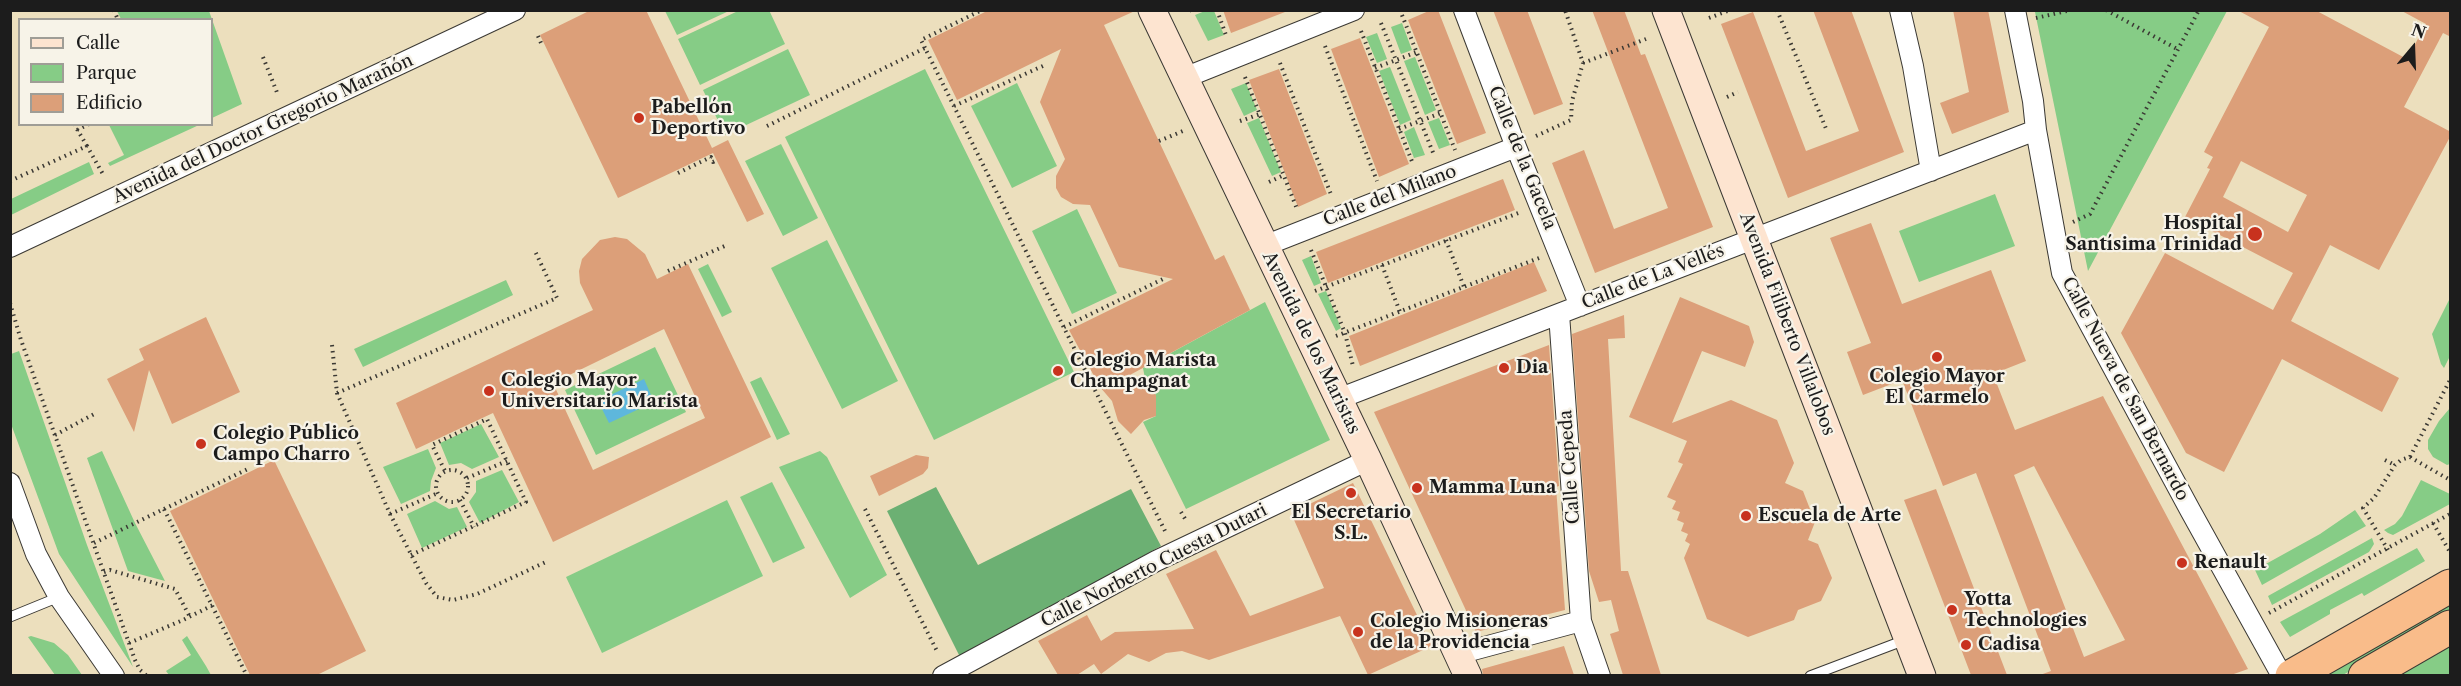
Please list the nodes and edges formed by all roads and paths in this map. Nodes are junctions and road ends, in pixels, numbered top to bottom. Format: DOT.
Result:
graph roads {
  1 [pos="515,10"];
  2 [pos="982,10"];
  3 [pos="1152,10"];
  4 [pos="1217,10"];
  5 [pos="1354,10"];
  6 [pos="1464,10"];
  7 [pos="1565,10"];
  8 [pos="1666,10"];
  9 [pos="1730,10"];
  10 [pos="1777,10"];
  11 [pos="1900,10"];
  12 [pos="2071,10"];
  13 [pos="2106,10"];
  14 [pos="2199,10"];
  15 [pos="2024,14"];
  16 [pos="1402,15"];
  17 [pos="1709,18"];
  18 [pos="1381,23"];
  19 [pos="1361,31"];
  20 [pos="538,36"];
  21 [pos="1646,39"];
  22 [pos="1229,41"];
  23 [pos="541,43"];
  24 [pos="1325,45"];
  25 [pos="925,48"];
  26 [pos="2179,50"];
  27 [pos="1417,52"];
  28 [pos="263,57"];
  29 [pos="1396,60"];
  30 [pos="1280,63"];
  31 [pos="1583,63"];
  32 [pos="1045,65"];
  33 [pos="1375,68"];
  34 [pos="1245,76"];
  35 [pos="1184,78"];
  36 [pos="1738,92"];
  37 [pos="278,95"];
  38 [pos="1727,97"];
  39 [pos="954,106"];
  40 [pos="1441,113"];
  41 [pos="1260,114"];
  42 [pos="1240,121"];
  43 [pos="1420,121"];
  44 [pos="75,126"];
  45 [pos="85,126"];
  46 [pos="768,126"];
  47 [pos="1399,129"];
  48 [pos="77,130"];
  49 [pos="1184,130"];
  50 [pos="2036,130"];
  51 [pos="1827,131"];
  52 [pos="1536,135"];
  53 [pos="1159,141"];
  54 [pos="87,146"];
  55 [pos="1516,147"];
  56 [pos="1456,150"];
  57 [pos="1435,159"];
  58 [pos="717,160"];
  59 [pos="1414,167"];
  60 [pos="1931,171"];
  61 [pos="678,173"];
  62 [pos="1284,175"];
  63 [pos="104,177"];
  64 [pos="10,181"];
  65 [pos="1378,181"];
  66 [pos="1269,182"];
  67 [pos="1333,199"];
  68 [pos="1521,211"];
  69 [pos="1299,213"];
  70 [pos="2072,223"];
  71 [pos="1755,239"];
  72 [pos="1446,240"];
  73 [pos="727,244"];
  74 [pos="1264,246"];
  75 [pos="10,247"];
  76 [pos="1311,250"];
  77 [pos="535,251"];
  78 [pos="1539,257"];
  79 [pos="1382,265"];
  80 [pos="668,272"];
  81 [pos="1163,279"];
  82 [pos="1327,286"];
  83 [pos="1464,287"];
  84 [pos="1312,292"];
  85 [pos="10,303"];
  86 [pos="1580,306"];
  87 [pos="1400,312"];
  88 [pos="1559,314"];
  89 [pos="1064,327"];
  90 [pos="1345,333"];
  91 [pos="1334,336"];
  92 [pos="332,345"];
  93 [pos="1354,372"];
  94 [pos="2451,380"];
  95 [pos="2449,388"];
  96 [pos="337,393"];
  97 [pos="1338,399"];
  98 [pos="96,413"];
  99 [pos="55,435"];
  100 [pos="2410,458"];
  101 [pos="1368,460"];
  102 [pos="2385,460"];
  103 [pos="507,461"];
  104 [pos="2395,465"];
  105 [pos="248,469"];
  106 [pos="445,471"];
  107 [pos="467,478"];
  108 [pos="2451,480"];
  109 [pos="10,483"];
  110 [pos="438,493"];
  111 [pos="460,500"];
  112 [pos="164,509"];
  113 [pos="865,509"];
  114 [pos="390,514"];
  115 [pos="2451,514"];
  116 [pos="2433,524"];
  117 [pos="474,527"];
  118 [pos="1174,528"];
  119 [pos="94,543"];
  120 [pos="2388,550"];
  121 [pos="2451,552"];
  122 [pos="411,555"];
  123 [pos="548,561"];
  124 [pos="104,572"];
  125 [pos="2451,586"];
  126 [pos="59,597"];
  127 [pos="214,604"];
  128 [pos="2266,615"];
  129 [pos="10,617"];
  130 [pos="190,617"];
  131 [pos="1581,621"];
  132 [pos="2451,627"];
  133 [pos="1907,639"];
  134 [pos="129,643"];
  135 [pos="1463,665"];
  136 [pos="945,674"];
  137 [pos="114,675"];
  138 [pos="147,675"];
  139 [pos="247,675"];
  140 [pos="1600,675"];
  141 [pos="1810,675"];
  142 [pos="1922,675"];
  143 [pos="2282,675"];
  144 [pos="2292,675"];
  145 [pos="2365,675"];
  1 -- 75 [label="street, Avenida del Doctor Gregorio Marañón"];
  2 -- 25 [label="path"];
  3 -- 35 [label="main road, Avenida de los Maristas"];
  4 -- 22 [label="path"];
  5 -- 35 [label="street"];
  6 -- 55 [label="street, Calle de la Gacela"];
  7 -- 31 [label="path"];
  8 -- 71 [label="main road, Avenida Filiberto Villalobos"];
  9 -- 17 [label="path"];
  10 -- 51 [label="path"];
  11 -- 60 [label="street"];
  12 -- 15 [label="path"];
  13 -- 26 [label="path"];
  14 -- 26 [label="path"];
  15 -- 50 [label="street, Calle Nueva de San Bernardo"];
  16 -- 27 [label="path"];
  18 -- 29 [label="path"];
  19 -- 33 [label="path"];
  20 -- 23 [label="path"];
  21 -- 31 [label="path"];
  24 -- 65 [label="path"];
  25 -- 39 [label="path"];
  25 -- 46 [label="path"];
  26 -- 70 [label="path"];
  27 -- 29 [label="path"];
  27 -- 40 [label="path"];
  28 -- 37 [label="path"];
  29 -- 33 [label="path"];
  29 -- 43 [label="path"];
  30 -- 67 [label="path"];
  31 -- 52 [label="path"];
  32 -- 39 [label="path"];
  33 -- 47 [label="path"];
  34 -- 41 [label="path"];
  35 -- 74 [label="main road, Avenida de los Maristas"];
  36 -- 38 [label="path"];
  39 -- 89 [label="path"];
  40 -- 43 [label="path"];
  40 -- 56 [label="path"];
  41 -- 42 [label="path"];
  41 -- 62 [label="path"];
  43 -- 47 [label="path"];
  43 -- 57 [label="path"];
  44 -- 48 [label="path"];
  45 -- 48 [label="path"];
  47 -- 59 [label="path"];
  48 -- 54 [label="path"];
  49 -- 53 [label="path"];
  50 -- 60 [label="street, Calle de La Vellés"];
  50 -- 143 [label="street, Calle Nueva de San Bernardo"];
  54 -- 63 [label="path"];
  54 -- 64 [label="path"];
  55 -- 74 [label="street, Calle del Milano"];
  55 -- 86 [label="street, Calle de la Gacela"];
  58 -- 61 [label="path"];
  60 -- 71 [label="street, Calle de La Vellés"];
  62 -- 66 [label="path"];
  62 -- 69 [label="path"];
  68 -- 72 [label="path"];
  71 -- 86 [label="street, Calle de La Vellés"];
  71 -- 133 [label="main road, Avenida Filiberto Villalobos"];
  72 -- 79 [label="path"];
  72 -- 83 [label="path"];
  73 -- 80 [label="path"];
  74 -- 97 [label="main road, Avenida de los Maristas"];
  76 -- 82 [label="path"];
  77 -- 96 [label="path"];
  78 -- 83 [label="path"];
  79 -- 82 [label="path"];
  79 -- 87 [label="path"];
  81 -- 89 [label="path"];
  82 -- 84 [label="path"];
  82 -- 90 [label="path"];
  83 -- 87 [label="path"];
  85 -- 99 [label="path"];
  86 -- 88 [label="street, Calle de La Vellés"];
  87 -- 90 [label="path"];
  88 -- 97 [label="street, Calle de La Vellés"];
  88 -- 131 [label="street, Calle Cepeda"];
  89 -- 118 [label="path"];
  90 -- 91 [label="path"];
  90 -- 93 [label="path"];
  92 -- 96 [label="path"];
  94 -- 95 [label="path"];
  95 -- 100 [label="path"];
  96 -- 114 [label="path"];
  97 -- 101 [label="main road, Avenida de los Maristas"];
  98 -- 99 [label="path"];
  99 -- 119 [label="path"];
  100 -- 104 [label="path"];
  100 -- 108 [label="path"];
  101 -- 135 [label="main road, Avenida de los Maristas"];
  101 -- 136 [label="street, Calle Norberto Cuesta Dutari"];
  102 -- 104 [label="path"];
  103 -- 106 [label="path"];
  103 -- 107 [label="path"];
  103 -- 117 [label="path"];
  104 -- 120 [label="path"];
  105 -- 112 [label="path"];
  106 -- 107 [label="path"];
  106 -- 110 [label="path"];
  107 -- 111 [label="path"];
  109 -- 126 [label="street"];
  110 -- 111 [label="path"];
  110 -- 114 [label="path"];
  111 -- 117 [label="path"];
  112 -- 119 [label="path"];
  112 -- 127 [label="path"];
  113 -- 136 [label="path"];
  114 -- 122 [label="path"];
  115 -- 116 [label="path"];
  116 -- 120 [label="path"];
  116 -- 121 [label="path"];
  117 -- 122 [label="path"];
  119 -- 124 [label="path"];
  120 -- 128 [label="path"];
  122 -- 123 [label="path"];
  124 -- 130 [label="path"];
  124 -- 134 [label="path"];
  125 -- 144 [label="highway"];
  126 -- 129 [label="lane"];
  126 -- 137 [label="street"];
  127 -- 130 [label="path"];
  127 -- 139 [label="path"];
  130 -- 134 [label="path"];
  131 -- 135 [label="street"];
  131 -- 140 [label="street, Calle Cepeda"];
  132 -- 145 [label="highway"];
  133 -- 141 [label="lane"];
  133 -- 142 [label="main road, Avenida Filiberto Villalobos"];
  134 -- 138 [label="path"];
}
